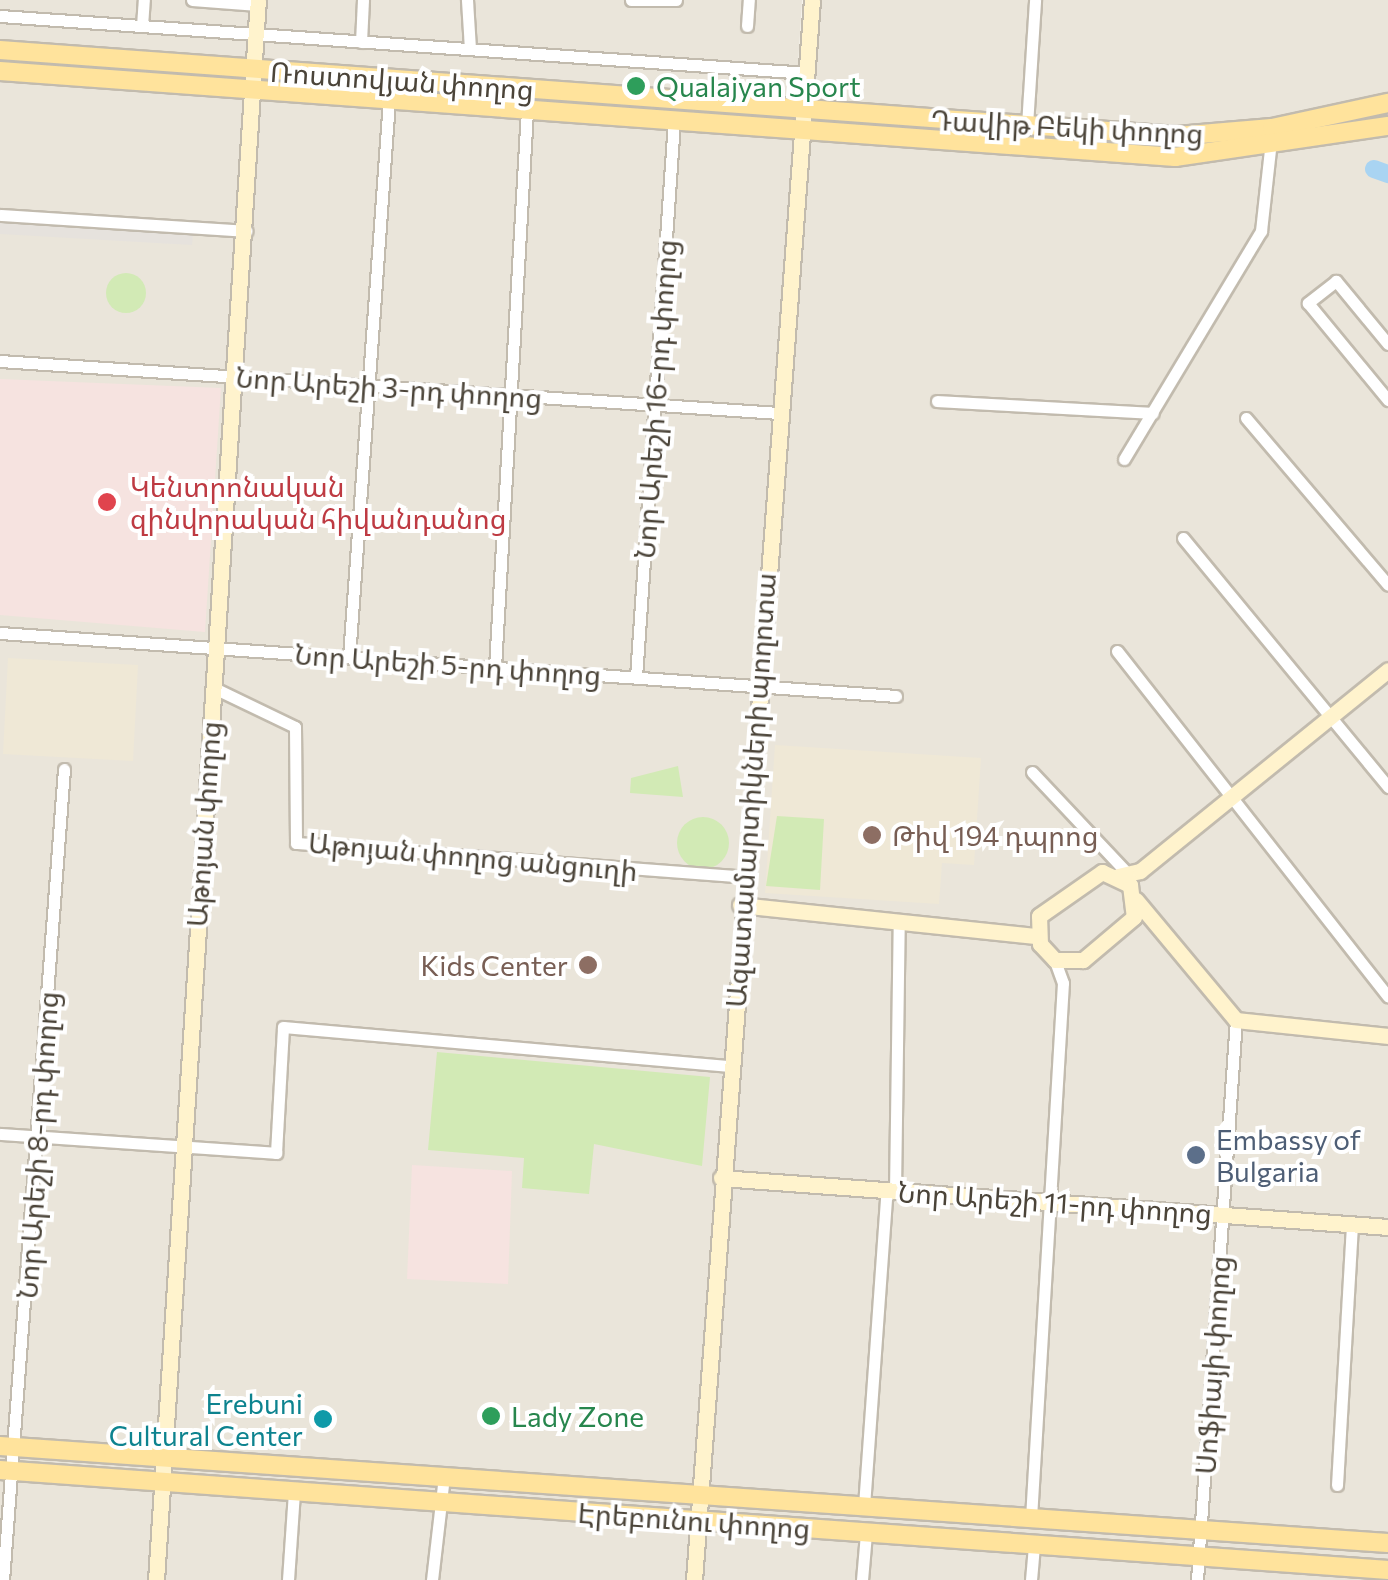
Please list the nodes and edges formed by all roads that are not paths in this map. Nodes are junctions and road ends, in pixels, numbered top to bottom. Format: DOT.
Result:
graph roads {
  1 [pos="144,0"];
  2 [pos="192,0"];
  3 [pos="364,0"];
  4 [pos="467,0"];
  5 [pos="632,0"];
  6 [pos="749,0"];
  7 [pos="812,0"];
  8 [pos="1035,0"];
  9 [pos="258,3"];
  10 [pos="675,3"];
  11 [pos="0,16"];
  12 [pos="142,26"];
  13 [pos="746,26"];
  14 [pos="256,34"];
  15 [pos="360,42"];
  16 [pos="0,50"];
  17 [pos="470,50"];
  18 [pos="254,69"];
  19 [pos="0,71"];
  20 [pos="807,74"];
  21 [pos="252,91"];
  22 [pos="389,100"];
  23 [pos="1388,103"];
  24 [pos="804,108"];
  25 [pos="528,110"];
  26 [pos="674,120"];
  27 [pos="1027,125"];
  28 [pos="1388,126"];
  29 [pos="802,128"];
  30 [pos="1270,150"];
  31 [pos="0,215"];
  32 [pos="246,231"];
  33 [pos="1388,344"];
  34 [pos="0,360"];
  35 [pos="235,378"];
  36 [pos="367,385"];
  37 [pos="510,395"];
  38 [pos="937,400"];
  39 [pos="1388,400"];
  40 [pos="653,404"];
  41 [pos="778,413"];
  42 [pos="1153,413"];
  43 [pos="1246,418"];
  44 [pos="1124,459"];
  45 [pos="1183,538"];
  46 [pos="1388,585"];
  47 [pos="0,633"];
  48 [pos="214,648"];
  49 [pos="1116,651"];
  50 [pos="348,657"];
  51 [pos="496,668"];
  52 [pos="1388,670"];
  53 [pos="636,677"];
  54 [pos="756,686"];
  55 [pos="212,687"];
  56 [pos="896,696"];
  57 [pos="1330,718"];
  58 [pos="64,769"];
  59 [pos="1032,772"];
  60 [pos="1388,787"];
  61 [pos="1228,799"];
  62 [pos="740,876"];
  63 [pos="1131,882"];
  64 [pos="740,905"];
  65 [pos="1039,916"];
  66 [pos="900,920"];
  67 [pos="1132,920"];
  68 [pos="1151,920"];
  69 [pos="1018,928"];
  70 [pos="1037,936"];
  71 [pos="1054,958"];
  72 [pos="1078,962"];
  73 [pos="1064,983"];
  74 [pos="1388,996"];
  75 [pos="1236,1020"];
  76 [pos="1388,1036"];
  77 [pos="730,1066"];
  78 [pos="0,1134"];
  79 [pos="38,1137"];
  80 [pos="182,1146"];
  81 [pos="721,1178"];
  82 [pos="896,1191"];
  83 [pos="1052,1202"];
  84 [pos="1222,1214"];
  85 [pos="1352,1224"];
  86 [pos="1388,1227"];
  87 [pos="7,1446"];
  88 [pos="164,1458"];
  89 [pos="6,1471"];
  90 [pos="444,1477"];
  91 [pos="162,1482"];
  92 [pos="1337,1485"];
  93 [pos="294,1491"];
  94 [pos="699,1495"];
  95 [pos="440,1502"];
  96 [pos="864,1506"];
  97 [pos="1031,1518"];
  98 [pos="698,1520"];
  99 [pos="1201,1530"];
  100 [pos="866,1532"];
  101 [pos="1388,1543"];
  102 [pos="1034,1544"];
  103 [pos="1199,1556"];
  104 [pos="1378,1573"];
  105 [pos="4,1580"];
  106 [pos="156,1580"];
  107 [pos="288,1580"];
  108 [pos="432,1580"];
  109 [pos="694,1580"];
  110 [pos="862,1580"];
  111 [pos="1031,1580"];
  112 [pos="1197,1580"];
  1 -- 12 [label="street"];
  2 -- 9 [label="street"];
  3 -- 15 [label="street"];
  4 -- 17 [label="street"];
  5 -- 10 [label="street"];
  6 -- 13 [label="street"];
  7 -- 20 [label="street, Ազատամարտիկների պողոտա"];
  8 -- 27 [label="street"];
  9 -- 14 [label="street, Աթոյան փողոց"];
  11 -- 12 [label="street"];
  12 -- 14 [label="street"];
  14 -- 15 [label="street"];
  14 -- 18 [label="street, Աթոյան փողոց"];
  15 -- 17 [label="street"];
  16 -- 18 [label="main road, Ռոստովյան փողոց"];
  17 -- 20 [label="street"];
  18 -- 21 [label="street, Աթոյան փողոց"];
  18 -- 24 [label="main road, Ռոստովյան փողոց"];
  19 -- 21 [label="main road, Ռոստովյան փողոց"];
  20 -- 24 [label="street, Ազատամարտիկների պողոտա"];
  21 -- 22 [label="main road, Ռոստովյան փողոց"];
  21 -- 32 [label="street, Աթոյան փողոց"];
  22 -- 25 [label="main road, Ռոստովյան փողոց"];
  22 -- 36 [label="street"];
  23 -- 27 [label="main road, Դավիթ Բեկի փողոց"];
  24 -- 27 [label="main road, Դավիթ Բեկի փողոց"];
  24 -- 29 [label="street, Ազատամարտիկների պողոտա"];
  25 -- 26 [label="main road, Ռոստովյան փողոց"];
  25 -- 37 [label="street"];
  26 -- 29 [label="main road, Ռոստովյան փողոց"];
  26 -- 40 [label="street, Նոր Արեշի 16-րդ փողոց"];
  28 -- 30 [label="main road, Դավիթ Բեկի փողոց"];
  29 -- 30 [label="main road, Դավիթ Բեկի փողոց"];
  29 -- 41 [label="street, Ազատամարտիկների պողոտա"];
  30 -- 42 [label="street"];
  31 -- 32 [label="street"];
  32 -- 35 [label="street, Աթոյան փողոց"];
  33 -- 39 [label="street"];
  34 -- 35 [label="street, Նոր Արեշի 3-րդ փողոց"];
  35 -- 36 [label="street, Նոր Արեշի 3-րդ փողոց"];
  35 -- 48 [label="street, Աթոյան փողոց"];
  36 -- 37 [label="street, Նոր Արեշի 3-րդ փողոց"];
  36 -- 50 [label="street"];
  37 -- 40 [label="street, Նոր Արեշի 3-րդ փողոց"];
  37 -- 51 [label="street"];
  38 -- 42 [label="street"];
  40 -- 41 [label="street, Նոր Արեշի 3-րդ փողոց"];
  40 -- 53 [label="street, Նոր Արեշի 16-րդ փողոց"];
  41 -- 54 [label="street, Ազատամարտիկների պողոտա"];
  42 -- 44 [label="street"];
  43 -- 46 [label="street"];
  45 -- 57 [label="street"];
  47 -- 48 [label="street, Նոր Արեշի 5-րդ փողոց"];
  48 -- 50 [label="street, Նոր Արեշի 5-րդ փողոց"];
  48 -- 55 [label="street, Աթոյան փողոց"];
  49 -- 61 [label="street"];
  50 -- 51 [label="street, Նոր Արեշի 5-րդ փողոց"];
  51 -- 53 [label="street, Նոր Արեշի 5-րդ փողոց"];
  52 -- 57 [label="street"];
  53 -- 54 [label="street, Նոր Արեշի 5-րդ փողոց"];
  54 -- 56 [label="street, Նոր Արեշի 5-րդ փողոց"];
  54 -- 62 [label="street, Ազատամարտիկների պողոտա"];
  55 -- 62 [label="street, Աթոյան փողոց անցուղի"];
  55 -- 80 [label="street, Աթոյան փողոց"];
  57 -- 60 [label="street"];
  57 -- 61 [label="street"];
  58 -- 79 [label="street, Նոր Արեշի 8-րդ փողոց"];
  59 -- 63 [label="street"];
  61 -- 63 [label="street"];
  61 -- 74 [label="street"];
  62 -- 64 [label="street, Ազատամարտիկների պողոտա"];
  63 -- 65 [label="street"];
  63 -- 67 [label="street"];
  63 -- 68 [label="street"];
  64 -- 66 [label="street"];
  64 -- 77 [label="street, Ազատամարտիկների պողոտա"];
  65 -- 69 [label="street"];
  65 -- 70 [label="street"];
  66 -- 69 [label="street"];
  66 -- 82 [label="street"];
  67 -- 68 [label="street"];
  67 -- 72 [label="street"];
  68 -- 75 [label="street"];
  69 -- 70 [label="street"];
  70 -- 71 [label="street"];
  71 -- 72 [label="street"];
  71 -- 73 [label="street"];
  72 -- 73 [label="street"];
  73 -- 83 [label="street"];
  75 -- 76 [label="street"];
  75 -- 84 [label="street, Սոֆիայի փողոց"];
  77 -- 80 [label="street"];
  77 -- 81 [label="street, Ազատամարտիկների պողոտա"];
  78 -- 79 [label="street"];
  79 -- 80 [label="street"];
  79 -- 87 [label="street, Նոր Արեշի 8-րդ փողոց"];
  80 -- 88 [label="street, Աթոյան փողոց"];
  81 -- 82 [label="street, Նոր Արեշի 11-րդ փողոց"];
  81 -- 94 [label="street, Ազատամարտիկների պողոտա"];
  82 -- 83 [label="street, Նոր Արեշի 11-րդ փողոց"];
  82 -- 96 [label="street"];
  83 -- 84 [label="street, Նոր Արեշի 11-րդ փողոց"];
  83 -- 97 [label="street"];
  84 -- 85 [label="street, Նոր Արեշի 11-րդ փողոց"];
  84 -- 99 [label="street, Սոֆիայի փողոց"];
  85 -- 86 [label="street, Նոր Արեշի 11-րդ փողոց"];
  85 -- 92 [label="street"];
  87 -- 88 [label="main road, Էրեբունու փողոց"];
  87 -- 89 [label="street, Նոր Արեշի 8-րդ փողոց"];
  88 -- 90 [label="main road, Էրեբունու փողոց"];
  88 -- 91 [label="street, Աթոյան փողոց"];
  89 -- 91 [label="main road, Էրեբունու փողոց"];
  89 -- 105 [label="street, Նոր Արեշի 8-րդ փողոց"];
  90 -- 94 [label="main road, Էրեբունու փողոց"];
  90 -- 95 [label="street"];
  91 -- 93 [label="main road, Էրեբունու փողոց"];
  91 -- 106 [label="street, Աթոյան փողոց"];
  93 -- 95 [label="main road, Էրեբունու փողոց"];
  93 -- 107 [label="street"];
  94 -- 96 [label="main road, Էրեբունու փողոց"];
  94 -- 98 [label="street, Ազատամարտիկների պողոտա"];
  95 -- 98 [label="main road, Էրեբունու փողոց"];
  95 -- 108 [label="street"];
  96 -- 97 [label="main road, Էրեբունու փողոց"];
  97 -- 99 [label="main road, Էրեբունու փողոց"];
  98 -- 100 [label="main road, Էրեբունու փողոց"];
  98 -- 109 [label="street, Ազատամարտիկների պողոտա"];
  99 -- 101 [label="main road, Էրեբունու փողոց"];
  99 -- 103 [label="street, Սոֆիայի փողոց"];
  100 -- 102 [label="main road, Էրեբունու փողոց"];
  100 -- 110 [label="street"];
  102 -- 103 [label="main road, Էրեբունու փողոց"];
  102 -- 111 [label="street"];
  103 -- 104 [label="main road, Էրեբունու փողոց"];
  103 -- 112 [label="street"];
}
